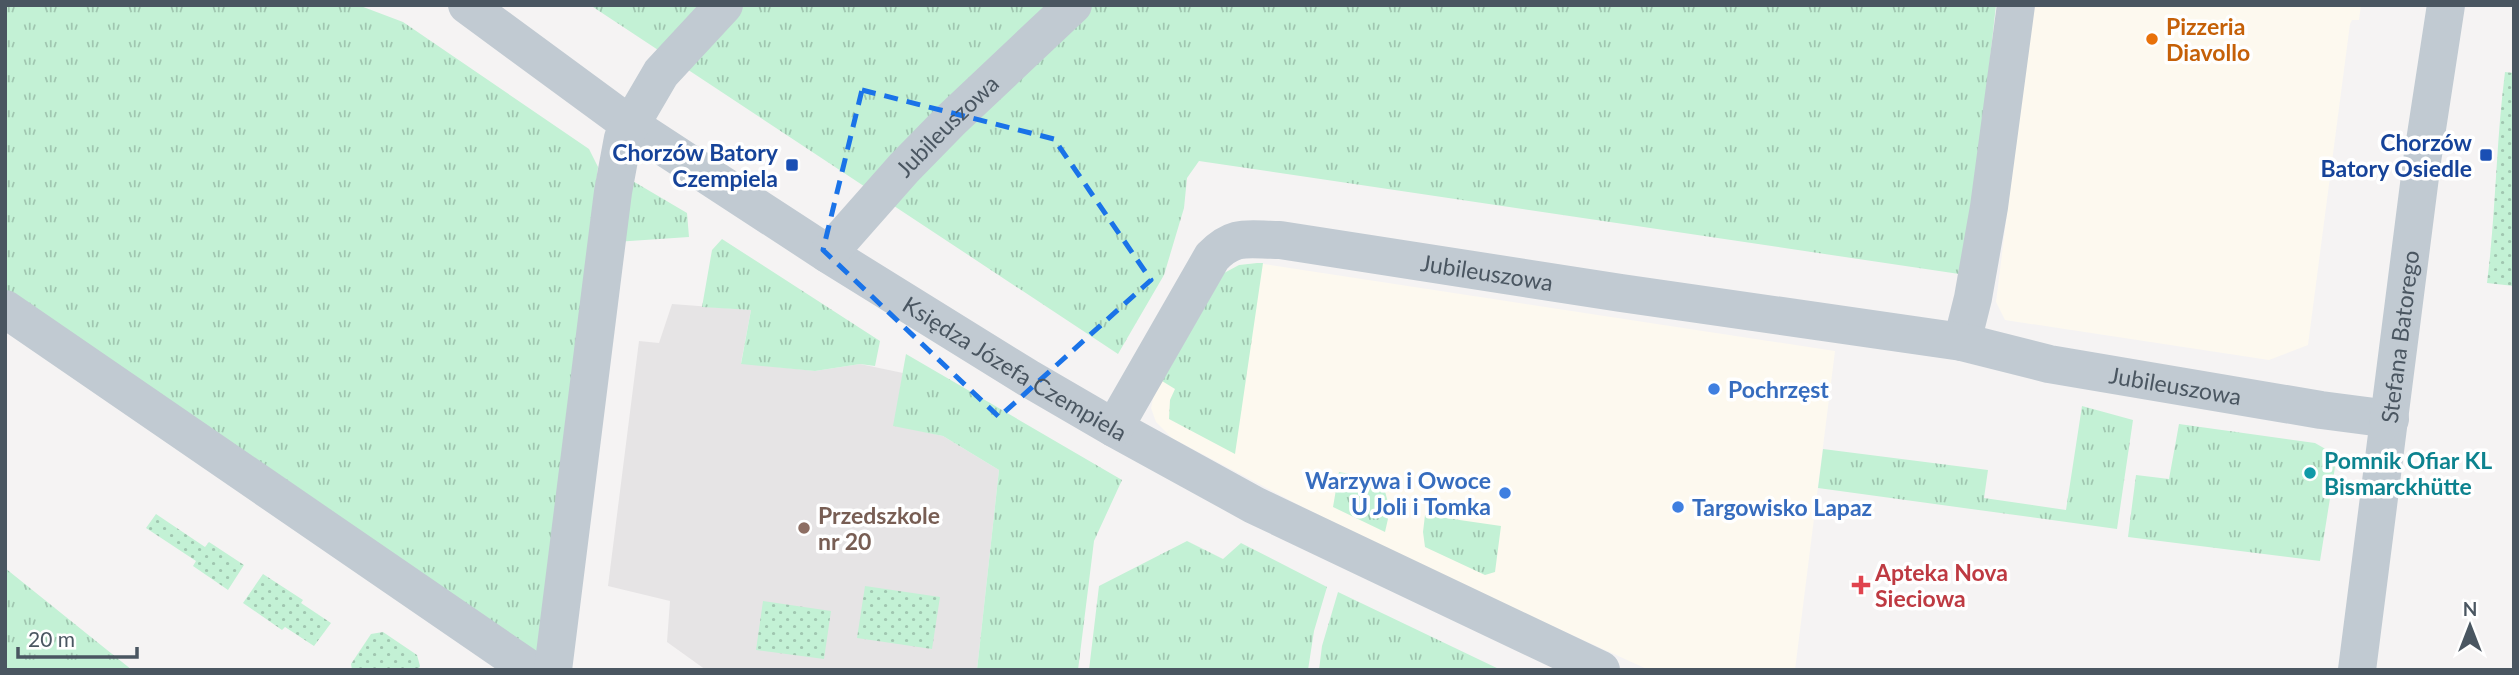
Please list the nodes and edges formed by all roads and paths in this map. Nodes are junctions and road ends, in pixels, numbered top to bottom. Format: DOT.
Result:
graph roads {
  1 [pos="467,5"];
  2 [pos="724,5"];
  3 [pos="1073,5"];
  4 [pos="2016,5"];
  5 [pos="2446,5"];
  6 [pos="629,124"];
  7 [pos="828,254"];
  8 [pos="5,309"];
  9 [pos="1962,342"];
  10 [pos="2390,419"];
  11 [pos="1114,428"];
  12 [pos="530,670"];
  13 [pos="553,670"];
  14 [pos="1601,670"];
  15 [pos="2357,670"];
  1 -- 6 [label="street, Księdza Józefa Czempiela"];
  2 -- 6 [label="street"];
  3 -- 7 [label="street, Jubileuszowa"];
  4 -- 9 [label="street"];
  5 -- 10 [label="street, Stefana Batorego"];
  6 -- 7 [label="street, Księdza Józefa Czempiela"];
  6 -- 13 [label="street"];
  7 -- 11 [label="street, Księdza Józefa Czempiela"];
  8 -- 12 [label="street"];
  9 -- 10 [label="street, Jubileuszowa"];
  9 -- 11 [label="street, Jubileuszowa"];
  10 -- 15 [label="street, Stefana Batorego"];
  11 -- 14 [label="street, Księdza Józefa Czempiela"];
}
